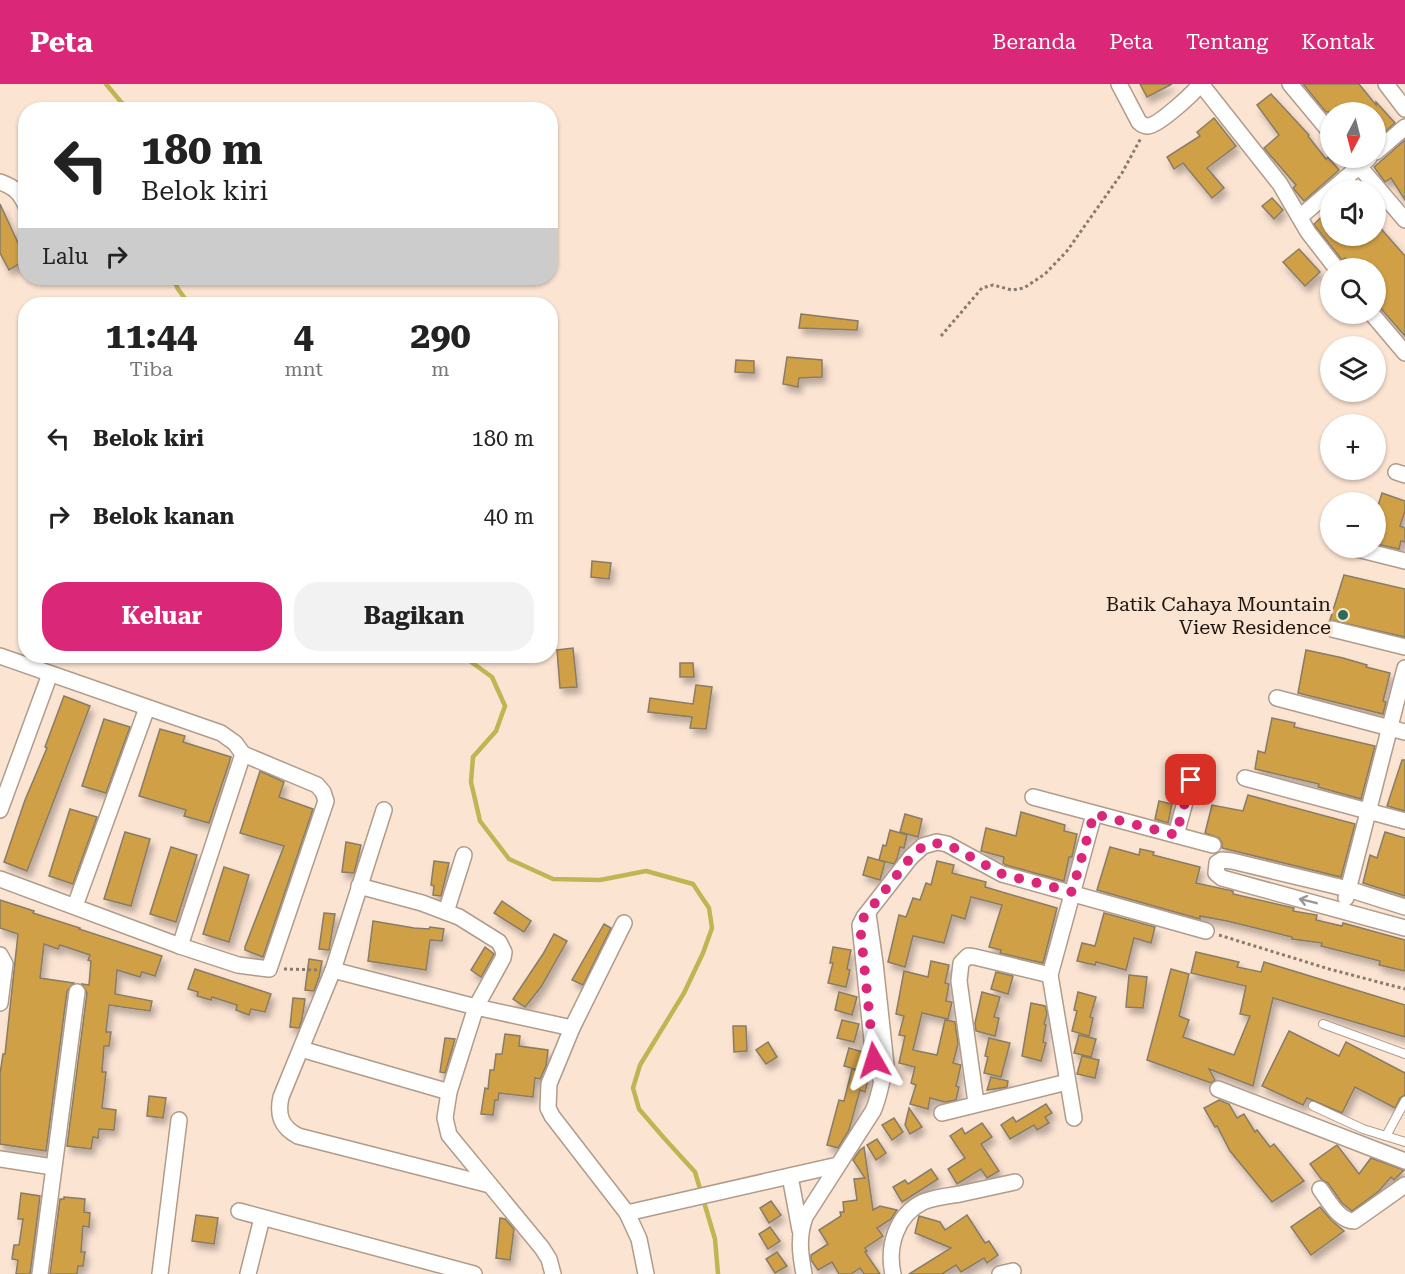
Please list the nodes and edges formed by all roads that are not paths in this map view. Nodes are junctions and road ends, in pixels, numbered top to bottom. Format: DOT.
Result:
graph roads {
  1 [pos="1119,84"];
  2 [pos="1200,84"];
  3 [pos="1290,84"];
  4 [pos="1386,84"];
  5 [pos="1405,109"];
  6 [pos="1320,120"];
  7 [pos="1405,127"];
  8 [pos="1386,143"];
  9 [pos="1352,168"];
  10 [pos="1366,168"];
  11 [pos="0,182"];
  12 [pos="18,192"];
  13 [pos="1300,217"];
  14 [pos="1405,220"];
  15 [pos="1328,258"];
  16 [pos="1380,324"];
  17 [pos="1405,353"];
  18 [pos="1386,556"];
  19 [pos="1405,561"];
  20 [pos="1332,629"];
  21 [pos="1405,647"];
  22 [pos="0,656"];
  23 [pos="18,662"];
  24 [pos="19,663"];
  25 [pos="1405,668"];
  26 [pos="50,674"];
  27 [pos="1277,698"];
  28 [pos="147,708"];
  29 [pos="1398,730"];
  30 [pos="243,754"];
  31 [pos="1245,778"];
  32 [pos="1191,780"];
  33 [pos="1033,797"];
  34 [pos="0,810"];
  35 [pos="384,810"];
  36 [pos="1368,811"];
  37 [pos="1094,814"];
  38 [pos="1405,821"];
  39 [pos="1176,835"];
  40 [pos="1213,845"];
  41 [pos="464,855"];
  42 [pos="0,879"];
  43 [pos="358,886"];
  44 [pos="1348,889"];
  45 [pos="1072,892"];
  46 [pos="75,906"];
  47 [pos="1405,907"];
  48 [pos="1344,910"];
  49 [pos="446,912"];
  50 [pos="624,923"];
  51 [pos="1405,928"];
  52 [pos="1206,931"];
  53 [pos="180,946"];
  54 [pos="0,955"];
  55 [pos="333,970"];
  56 [pos="1050,975"];
  57 [pos="77,992"];
  58 [pos="0,1003"];
  59 [pos="476,1007"];
  60 [pos="1323,1024"];
  61 [pos="572,1028"];
  62 [pos="301,1049"];
  63 [pos="1405,1054"];
  64 [pos="1067,1083"];
  65 [pos="1218,1089"];
  66 [pos="449,1092"];
  67 [pos="1405,1101"];
  68 [pos="976,1103"];
  69 [pos="1313,1106"];
  70 [pos="942,1113"];
  71 [pos="1074,1118"];
  72 [pos="178,1120"];
  73 [pos="1386,1136"];
  74 [pos="1405,1142"];
  75 [pos="0,1159"];
  76 [pos="1405,1161"];
  77 [pos="838,1165"];
  78 [pos="53,1167"];
  79 [pos="790,1176"];
  80 [pos="1015,1182"];
  81 [pos="490,1185"];
  82 [pos="1405,1185"];
  83 [pos="1320,1189"];
  84 [pos="239,1212"];
  85 [pos="627,1213"];
  86 [pos="262,1218"];
  87 [pos="800,1230"];
  88 [pos="40,1274"];
  89 [pos="160,1274"];
  90 [pos="248,1274"];
  91 [pos="474,1274"];
  92 [pos="553,1274"];
  93 [pos="646,1274"];
  94 [pos="804,1274"];
  95 [pos="893,1274"];
  1 -- 2 [label="street"];
  2 -- 13 [label="street"];
  3 -- 6 [label="street"];
  4 -- 5 [label="street"];
  7 -- 8 [label="street"];
  9 -- 13 [label="street"];
  10 -- 14 [label="street"];
  11 -- 12 [label="street"];
  13 -- 15 [label="street"];
  16 -- 17 [label="street"];
  18 -- 19 [label="street"];
  20 -- 21 [label="street"];
  22 -- 23 [label="street"];
  24 -- 26 [label="street"];
  25 -- 29 [label="street"];
  26 -- 28 [label="street"];
  26 -- 34 [label="street"];
  27 -- 29 [label="street"];
  28 -- 30 [label="street"];
  28 -- 46 [label="street"];
  29 -- 36 [label="street"];
  30 -- 53 [label="street"];
  30 -- 53 [label="street"];
  31 -- 36 [label="street"];
  32 -- 39 [label="street"];
  33 -- 37 [label="street"];
  35 -- 43 [label="street"];
  36 -- 38 [label="street"];
  36 -- 44 [label="street"];
  37 -- 39 [label="street"];
  37 -- 45 [label="street"];
  39 -- 40 [label="street"];
  41 -- 49 [label="street"];
  42 -- 46 [label="street"];
  43 -- 49 [label="street"];
  43 -- 55 [label="street"];
  44 -- 47 [label="street"];
  44 -- 48 [label="street"];
  48 -- 44 [label="street, one-way"];
  45 -- 52 [label="street"];
  45 -- 56 [label="street"];
  45 -- 77 [label="street"];
  46 -- 53 [label="street"];
  48 -- 51 [label="street"];
  49 -- 59 [label="street"];
  50 -- 61 [label="street"];
  54 -- 58 [label="street"];
  55 -- 59 [label="street"];
  55 -- 62 [label="street"];
  56 -- 64 [label="street"];
  56 -- 68 [label="street"];
  57 -- 78 [label="street"];
  59 -- 61 [label="street"];
  59 -- 66 [label="street"];
  60 -- 63 [label="lane"];
  61 -- 85 [label="street"];
  62 -- 66 [label="street"];
  62 -- 81 [label="street"];
  64 -- 68 [label="street"];
  64 -- 71 [label="street"];
  65 -- 76 [label="street"];
  66 -- 81 [label="street"];
  67 -- 73 [label="lane"];
  68 -- 70 [label="street"];
  69 -- 73 [label="lane"];
  72 -- 89 [label="street"];
  73 -- 74 [label="lane"];
  75 -- 78 [label="street"];
  77 -- 79 [label="street"];
  77 -- 87 [label="street"];
  78 -- 88 [label="street"];
  79 -- 85 [label="street"];
  79 -- 87 [label="street"];
  80 -- 95 [label="street"];
  81 -- 92 [label="street"];
  82 -- 83 [label="street"];
  84 -- 86 [label="street"];
  85 -- 93 [label="street"];
  86 -- 90 [label="street"];
  86 -- 91 [label="street"];
  87 -- 94 [label="street"];
}
